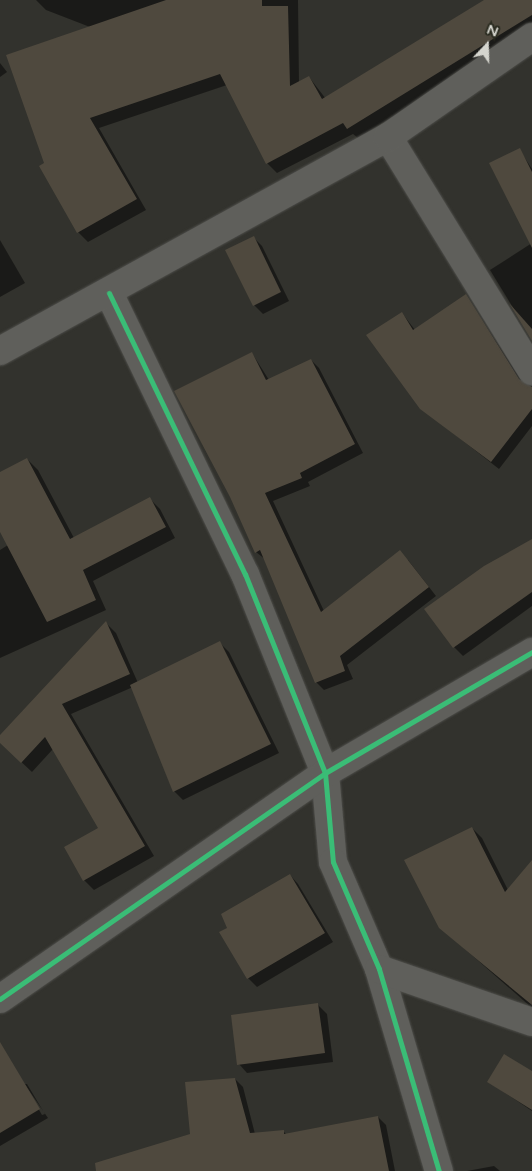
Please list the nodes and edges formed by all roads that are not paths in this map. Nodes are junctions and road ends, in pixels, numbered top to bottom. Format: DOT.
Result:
graph roads {
  1 [pos="532,37"];
  2 [pos="388,137"];
  3 [pos="109,293"];
  4 [pos="0,351"];
  5 [pos="532,372"];
  6 [pos="532,652"];
  7 [pos="325,773"];
  8 [pos="378,969"];
  9 [pos="0,999"];
  10 [pos="532,1022"];
  11 [pos="438,1171"];
  1 -- 2 [label="street"];
  2 -- 3 [label="street"];
  2 -- 5 [label="street"];
  3 -- 4 [label="street"];
  3 -- 7 [label="street"];
  6 -- 7 [label="street"];
  7 -- 8 [label="street"];
  7 -- 9 [label="street"];
  8 -- 10 [label="street"];
  8 -- 11 [label="street"];
}
